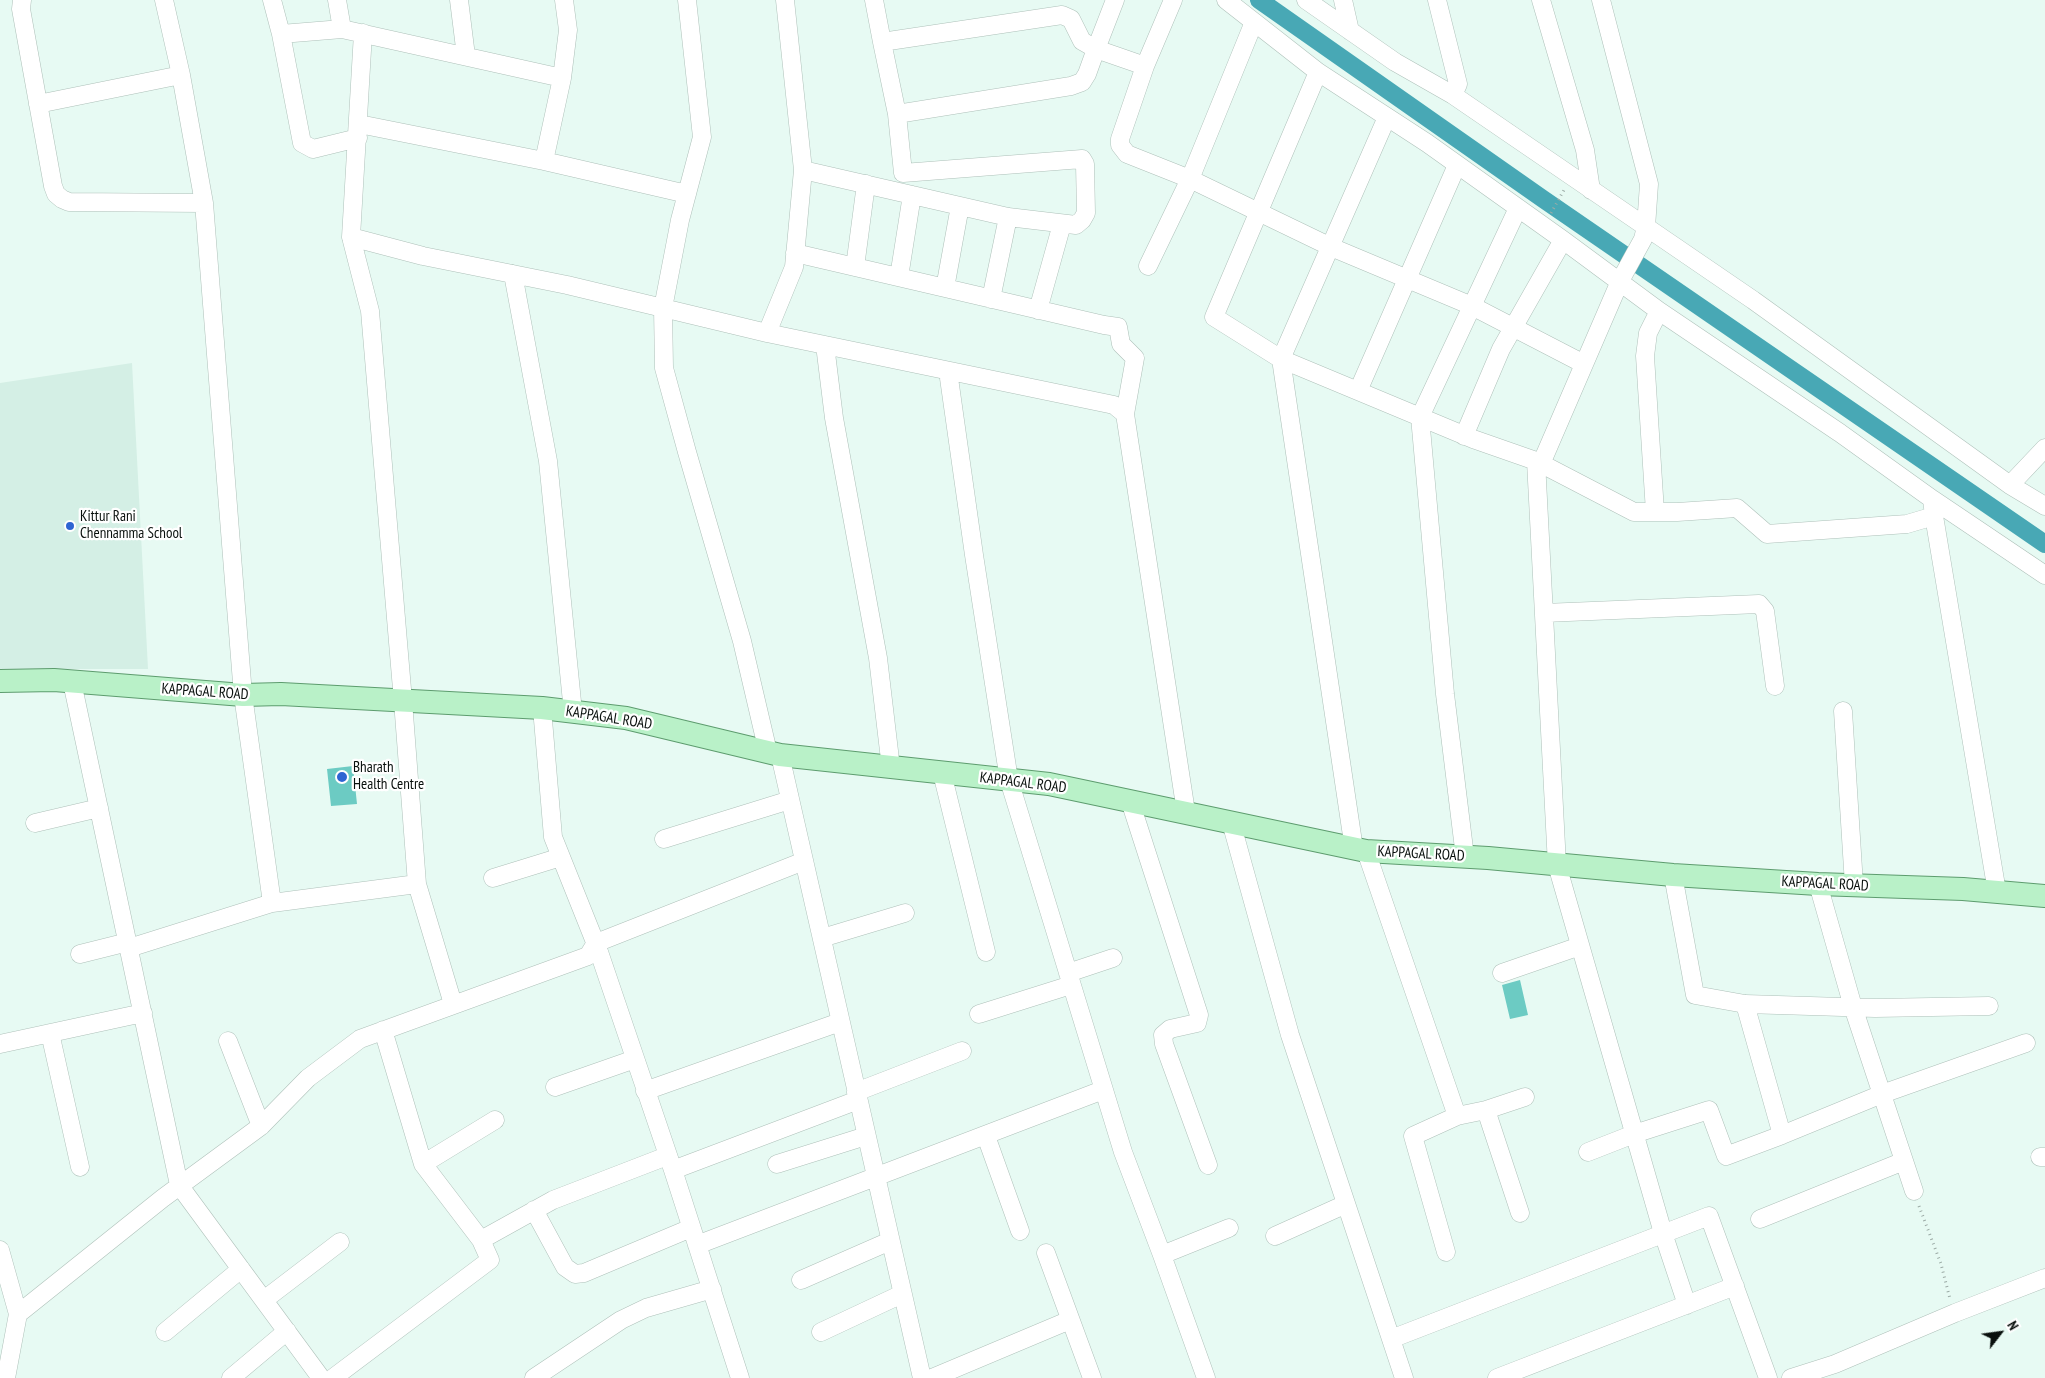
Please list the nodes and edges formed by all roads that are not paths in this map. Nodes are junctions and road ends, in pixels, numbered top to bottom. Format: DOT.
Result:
graph roads {
  1 [pos="22,0"];
  2 [pos="164,0"];
  3 [pos="272,0"];
  4 [pos="337,0"];
  5 [pos="459,0"];
  6 [pos="564,0"];
  7 [pos="687,0"];
  8 [pos="785,0"];
  9 [pos="874,0"];
  10 [pos="1115,0"];
  11 [pos="1173,0"];
  12 [pos="1226,0"];
  13 [pos="1306,0"];
  14 [pos="1343,0"];
  15 [pos="1437,0"];
  16 [pos="1540,0"];
  17 [pos="1601,0"];
  18 [pos="1254,22"];
  19 [pos="342,29"];
  20 [pos="1350,31"];
  21 [pos="363,33"];
  22 [pos="281,34"];
  23 [pos="882,42"];
  24 [pos="1096,49"];
  25 [pos="466,56"];
  26 [pos="1145,66"];
  27 [pos="1318,72"];
  28 [pos="181,75"];
  29 [pos="562,78"];
  30 [pos="1452,95"];
  31 [pos="38,104"];
  32 [pos="896,114"];
  33 [pos="1387,118"];
  34 [pos="359,131"];
  35 [pos="544,161"];
  36 [pos="1457,165"];
  37 [pos="803,170"];
  38 [pos="904,172"];
  39 [pos="1190,179"];
  40 [pos="866,184"];
  41 [pos="1591,190"];
  42 [pos="687,194"];
  43 [pos="908,194"];
  44 [pos="204,203"];
  45 [pos="960,206"];
  46 [pos="1518,208"];
  47 [pos="1258,213"];
  48 [pos="1008,217"];
  49 [pos="1062,224"];
  50 [pos="1645,233"];
  51 [pos="351,237"];
  52 [pos="1563,240"];
  53 [pos="1330,247"];
  54 [pos="795,253"];
  55 [pos="1148,266"];
  56 [pos="855,267"];
  57 [pos="514,274"];
  58 [pos="899,277"];
  59 [pos="1622,277"];
  60 [pos="1407,279"];
  61 [pos="944,288"];
  62 [pos="991,299"];
  63 [pos="1472,306"];
  64 [pos="663,308"];
  65 [pos="1038,310"];
  66 [pos="1659,311"];
  67 [pos="1514,326"];
  68 [pos="767,333"];
  69 [pos="825,345"];
  70 [pos="1281,359"];
  71 [pos="1584,364"];
  72 [pos="948,371"];
  73 [pos="1358,391"];
  74 [pos="1125,414"];
  75 [pos="1420,417"];
  76 [pos="1464,436"];
  77 [pos="2045,448"];
  78 [pos="1539,462"];
  79 [pos="2010,485"];
  80 [pos="2045,506"];
  81 [pos="1933,508"];
  82 [pos="1655,512"];
  83 [pos="2045,575"];
  84 [pos="1544,613"];
  85 [pos="0,681"];
  86 [pos="72,682"];
  87 [pos="1775,686"];
  88 [pos="243,695"];
  89 [pos="403,701"];
  90 [pos="542,708"];
  91 [pos="1843,711"];
  92 [pos="573,712"];
  93 [pos="774,754"];
  94 [pos="891,768"];
  95 [pos="942,774"];
  96 [pos="1009,780"];
  97 [pos="790,800"];
  98 [pos="1130,801"];
  99 [pos="99,808"];
  100 [pos="1186,812"];
  101 [pos="1231,822"];
  102 [pos="35,823"];
  103 [pos="664,839"];
  104 [pos="1360,850"];
  105 [pos="561,857"];
  106 [pos="1465,857"];
  107 [pos="804,861"];
  108 [pos="1557,865"];
  109 [pos="1673,875"];
  110 [pos="494,878"];
  111 [pos="417,884"];
  112 [pos="1818,884"];
  113 [pos="1854,885"];
  114 [pos="1997,892"];
  115 [pos="2045,896"];
  116 [pos="272,903"];
  117 [pos="905,913"];
  118 [pos="822,938"];
  119 [pos="596,943"];
  120 [pos="128,945"];
  121 [pos="1580,946"];
  122 [pos="986,952"];
  123 [pos="80,954"];
  124 [pos="1113,958"];
  125 [pos="1502,973"];
  126 [pos="1070,979"];
  127 [pos="453,1004"];
  128 [pos="1745,1004"];
  129 [pos="1989,1006"];
  130 [pos="1853,1007"];
  131 [pos="143,1013"];
  132 [pos="979,1014"];
  133 [pos="840,1022"];
  134 [pos="383,1030"];
  135 [pos="50,1033"];
  136 [pos="228,1041"];
  137 [pos="2026,1043"];
  138 [pos="0,1044"];
  139 [pos="962,1051"];
  140 [pos="635,1059"];
  141 [pos="555,1087"];
  142 [pos="1103,1090"];
  143 [pos="645,1091"];
  144 [pos="1882,1094"];
  145 [pos="857,1096"];
  146 [pos="1525,1097"];
  147 [pos="1486,1110"];
  148 [pos="1457,1116"];
  149 [pos="495,1120"];
  150 [pos="261,1126"];
  151 [pos="1634,1134"];
  152 [pos="866,1136"];
  153 [pos="986,1136"];
  154 [pos="1782,1136"];
  155 [pos="1588,1152"];
  156 [pos="1904,1161"];
  157 [pos="670,1163"];
  158 [pos="423,1164"];
  159 [pos="776,1164"];
  160 [pos="1208,1165"];
  161 [pos="80,1167"];
  162 [pos="876,1178"];
  163 [pos="179,1186"];
  164 [pos="1914,1191"];
  165 [pos="1346,1204"];
  166 [pos="534,1210"];
  167 [pos="1520,1213"];
  168 [pos="1760,1219"];
  169 [pos="691,1228"];
  170 [pos="1229,1228"];
  171 [pos="1020,1231"];
  172 [pos="1663,1233"];
  173 [pos="1275,1236"];
  174 [pos="481,1240"];
  175 [pos="890,1241"];
  176 [pos="340,1242"];
  177 [pos="697,1245"];
  178 [pos="0,1250"];
  179 [pos="1446,1252"];
  180 [pos="1046,1253"];
  181 [pos="1162,1254"];
  182 [pos="241,1269"];
  183 [pos="2045,1278"];
  184 [pos="801,1280"];
  185 [pos="1735,1286"];
  186 [pos="712,1289"];
  187 [pos="902,1294"];
  188 [pos="264,1300"];
  189 [pos="1687,1305"];
  190 [pos="18,1314"];
  191 [pos="1070,1320"];
  192 [pos="286,1331"];
  193 [pos="165,1332"];
  194 [pos="821,1332"];
  195 [pos="1391,1339"];
  196 [pos="6,1378"];
  197 [pos="231,1378"];
  198 [pos="322,1378"];
  199 [pos="333,1378"];
  200 [pos="534,1378"];
  201 [pos="740,1378"];
  202 [pos="922,1378"];
  203 [pos="932,1378"];
  204 [pos="1092,1378"];
  205 [pos="1206,1378"];
  206 [pos="1404,1378"];
  207 [pos="1497,1378"];
  208 [pos="1768,1378"];
  209 [pos="1791,1378"];
  1 -- 31 [label="street"];
  2 -- 28 [label="street"];
  3 -- 22 [label="street"];
  4 -- 19 [label="street"];
  5 -- 25 [label="street"];
  6 -- 29 [label="street"];
  7 -- 42 [label="street"];
  8 -- 37 [label="street"];
  9 -- 23 [label="street"];
  10 -- 24 [label="street"];
  11 -- 26 [label="street"];
  12 -- 18 [label="street"];
  13 -- 20 [label="street"];
  14 -- 20 [label="street"];
  15 -- 30 [label="street"];
  16 -- 41 [label="street"];
  17 -- 50 [label="street"];
  18 -- 27 [label="street"];
  18 -- 39 [label="street"];
  19 -- 21 [label="street"];
  19 -- 22 [label="street"];
  20 -- 30 [label="street"];
  21 -- 25 [label="street"];
  21 -- 34 [label="street"];
  22 -- 34 [label="street"];
  23 -- 24 [label="street"];
  23 -- 32 [label="street"];
  24 -- 26 [label="street"];
  24 -- 32 [label="street"];
  25 -- 29 [label="street"];
  26 -- 39 [label="street"];
  27 -- 33 [label="street"];
  27 -- 47 [label="street"];
  28 -- 31 [label="street"];
  28 -- 44 [label="street"];
  29 -- 35 [label="street"];
  30 -- 41 [label="street"];
  31 -- 44 [label="street"];
  32 -- 38 [label="street"];
  33 -- 36 [label="street"];
  33 -- 53 [label="street"];
  34 -- 35 [label="street"];
  34 -- 51 [label="street"];
  35 -- 42 [label="street"];
  36 -- 46 [label="street"];
  36 -- 60 [label="street"];
  37 -- 40 [label="street"];
  37 -- 54 [label="street"];
  38 -- 43 [label="street"];
  38 -- 49 [label="street"];
  39 -- 47 [label="street"];
  39 -- 55 [label="street"];
  40 -- 43 [label="street"];
  40 -- 56 [label="street"];
  41 -- 50 [label="street"];
  42 -- 64 [label="street"];
  43 -- 45 [label="street"];
  43 -- 58 [label="street"];
  44 -- 88 [label="street"];
  45 -- 48 [label="street"];
  45 -- 61 [label="street"];
  46 -- 52 [label="street"];
  46 -- 63 [label="street"];
  47 -- 53 [label="street"];
  47 -- 70 [label="street"];
  48 -- 49 [label="street"];
  48 -- 62 [label="street"];
  49 -- 65 [label="street"];
  50 -- 59 [label="street"];
  50 -- 79 [label="street"];
  51 -- 57 [label="street"];
  51 -- 89 [label="street"];
  52 -- 59 [label="street"];
  52 -- 67 [label="street"];
  53 -- 60 [label="street"];
  53 -- 70 [label="street"];
  54 -- 56 [label="street"];
  54 -- 68 [label="street"];
  56 -- 58 [label="street"];
  57 -- 64 [label="street"];
  57 -- 92 [label="street"];
  58 -- 61 [label="street"];
  59 -- 66 [label="street"];
  59 -- 71 [label="street"];
  60 -- 63 [label="street"];
  60 -- 73 [label="street"];
  61 -- 62 [label="street"];
  62 -- 65 [label="street"];
  63 -- 67 [label="street"];
  63 -- 75 [label="street"];
  64 -- 68 [label="street"];
  64 -- 93 [label="street"];
  65 -- 74 [label="street"];
  66 -- 81 [label="street"];
  66 -- 82 [label="street"];
  67 -- 71 [label="street"];
  67 -- 76 [label="street"];
  68 -- 69 [label="street"];
  69 -- 72 [label="street"];
  69 -- 94 [label="street"];
  70 -- 73 [label="street"];
  70 -- 104 [label="street"];
  71 -- 78 [label="street"];
  72 -- 74 [label="street"];
  72 -- 96 [label="street"];
  73 -- 75 [label="street"];
  74 -- 100 [label="street"];
  75 -- 76 [label="street"];
  75 -- 106 [label="street"];
  76 -- 78 [label="street"];
  77 -- 79 [label="street"];
  78 -- 82 [label="street"];
  78 -- 84 [label="street"];
  79 -- 80 [label="street"];
  81 -- 82 [label="street"];
  81 -- 83 [label="street"];
  81 -- 114 [label="street"];
  84 -- 87 [label="street"];
  84 -- 108 [label="street"];
  85 -- 86 [label="main road, KAPPAGAL ROAD"];
  86 -- 88 [label="main road, KAPPAGAL ROAD"];
  86 -- 99 [label="street"];
  88 -- 89 [label="main road, KAPPAGAL ROAD"];
  88 -- 116 [label="street"];
  89 -- 90 [label="main road, KAPPAGAL ROAD"];
  89 -- 111 [label="street"];
  90 -- 92 [label="main road, KAPPAGAL ROAD"];
  90 -- 105 [label="street"];
  91 -- 113 [label="street"];
  92 -- 93 [label="main road, KAPPAGAL ROAD"];
  93 -- 94 [label="main road, KAPPAGAL ROAD"];
  93 -- 97 [label="street"];
  94 -- 95 [label="main road, KAPPAGAL ROAD"];
  95 -- 96 [label="main road, KAPPAGAL ROAD"];
  95 -- 122 [label="street"];
  96 -- 98 [label="main road, KAPPAGAL ROAD"];
  96 -- 126 [label="street"];
  97 -- 103 [label="street"];
  97 -- 107 [label="street"];
  98 -- 100 [label="main road, KAPPAGAL ROAD"];
  98 -- 160 [label="street"];
  99 -- 102 [label="street"];
  99 -- 120 [label="street"];
  100 -- 101 [label="main road, KAPPAGAL ROAD"];
  101 -- 104 [label="main road, KAPPAGAL ROAD"];
  101 -- 165 [label="street"];
  104 -- 106 [label="main road, KAPPAGAL ROAD"];
  104 -- 148 [label="street"];
  105 -- 110 [label="street"];
  105 -- 119 [label="street"];
  106 -- 108 [label="main road, KAPPAGAL ROAD"];
  107 -- 118 [label="street"];
  107 -- 119 [label="street"];
  108 -- 109 [label="main road, KAPPAGAL ROAD"];
  108 -- 121 [label="street"];
  109 -- 112 [label="main road, KAPPAGAL ROAD"];
  109 -- 128 [label="street"];
  111 -- 116 [label="street"];
  111 -- 127 [label="street"];
  112 -- 113 [label="main road, KAPPAGAL ROAD"];
  112 -- 130 [label="street"];
  113 -- 114 [label="main road, KAPPAGAL ROAD"];
  114 -- 115 [label="main road, KAPPAGAL ROAD"];
  116 -- 120 [label="street"];
  117 -- 118 [label="street"];
  118 -- 133 [label="street"];
  119 -- 127 [label="street"];
  119 -- 140 [label="street"];
  120 -- 123 [label="street"];
  120 -- 131 [label="street"];
  121 -- 125 [label="street"];
  121 -- 151 [label="street"];
  124 -- 126 [label="street"];
  126 -- 132 [label="street"];
  126 -- 142 [label="street"];
  127 -- 134 [label="street"];
  128 -- 130 [label="street"];
  128 -- 154 [label="street"];
  129 -- 130 [label="street"];
  130 -- 144 [label="street"];
  131 -- 135 [label="street"];
  131 -- 163 [label="street"];
  133 -- 143 [label="street"];
  133 -- 145 [label="street"];
  134 -- 150 [label="street"];
  134 -- 158 [label="street"];
  135 -- 138 [label="street"];
  135 -- 161 [label="street"];
  136 -- 150 [label="street"];
  137 -- 144 [label="street"];
  139 -- 145 [label="street"];
  140 -- 141 [label="street"];
  140 -- 143 [label="street"];
  142 -- 153 [label="street"];
  142 -- 181 [label="street"];
  143 -- 157 [label="street"];
  144 -- 154 [label="street"];
  144 -- 156 [label="street"];
  145 -- 152 [label="street"];
  145 -- 157 [label="street"];
  146 -- 147 [label="street"];
  147 -- 148 [label="street"];
  147 -- 167 [label="street"];
  148 -- 179 [label="street"];
  149 -- 158 [label="street"];
  150 -- 163 [label="street"];
  151 -- 154 [label="street"];
  151 -- 155 [label="street"];
  151 -- 172 [label="street"];
  152 -- 159 [label="street"];
  152 -- 162 [label="street"];
  153 -- 162 [label="street"];
  153 -- 171 [label="street"];
  156 -- 164 [label="street"];
  156 -- 168 [label="street"];
  157 -- 166 [label="street"];
  157 -- 169 [label="street"];
  158 -- 174 [label="street"];
  162 -- 175 [label="street"];
  162 -- 177 [label="street"];
  163 -- 182 [label="street"];
  163 -- 190 [label="street"];
  165 -- 173 [label="street"];
  165 -- 195 [label="street"];
  166 -- 169 [label="street"];
  166 -- 174 [label="street"];
  169 -- 177 [label="street"];
  170 -- 181 [label="street"];
  172 -- 185 [label="street"];
  172 -- 189 [label="street"];
  172 -- 195 [label="street"];
  174 -- 199 [label="street"];
  175 -- 184 [label="street"];
  175 -- 187 [label="street"];
  176 -- 188 [label="street"];
  177 -- 186 [label="street"];
  178 -- 190 [label="street"];
  180 -- 191 [label="street"];
  181 -- 205 [label="street"];
  182 -- 188 [label="street"];
  182 -- 193 [label="street"];
  183 -- 209 [label="street"];
  185 -- 189 [label="street"];
  185 -- 208 [label="street"];
  186 -- 200 [label="street"];
  186 -- 201 [label="street"];
  187 -- 194 [label="street"];
  187 -- 202 [label="street"];
  188 -- 192 [label="street"];
  189 -- 207 [label="street"];
  190 -- 196 [label="street"];
  191 -- 203 [label="street"];
  191 -- 204 [label="street"];
  192 -- 197 [label="street"];
  192 -- 198 [label="street"];
  195 -- 206 [label="street"];
}
